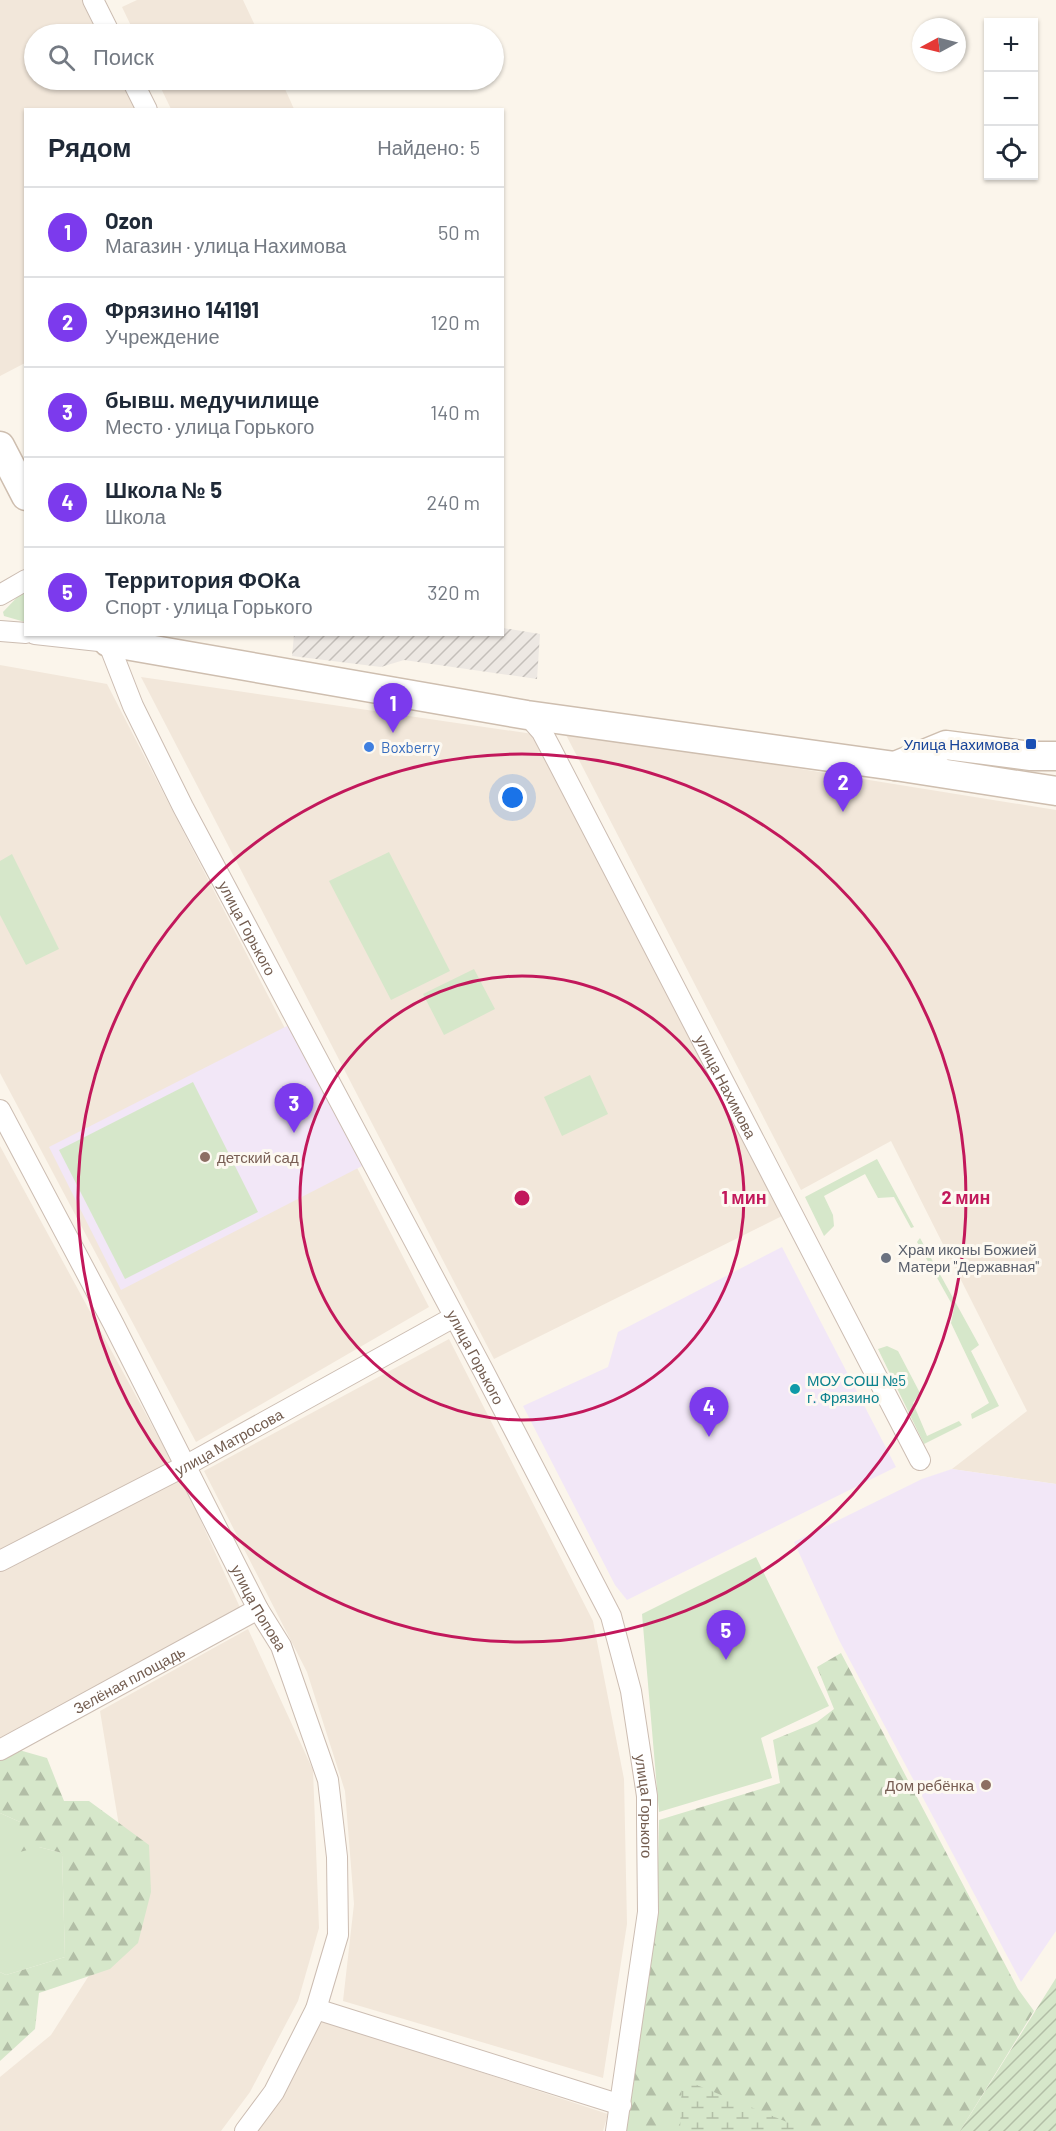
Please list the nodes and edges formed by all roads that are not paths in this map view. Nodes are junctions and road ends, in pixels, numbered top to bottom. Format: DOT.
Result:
graph roads {
  1 [pos="95,0"];
  2 [pos="106,24"];
  3 [pos="137,90"];
  4 [pos="146,108"];
  5 [pos="0,446"];
  6 [pos="24,492"];
  7 [pos="24,581"];
  8 [pos="0,595"];
  9 [pos="0,631"];
  10 [pos="24,633"];
  11 [pos="70,636"];
  12 [pos="106,638"];
  13 [pos="527,714"];
  14 [pos="1056,756"];
  15 [pos="895,766"];
  16 [pos="1056,792"];
  17 [pos="0,1110"];
  18 [pos="454,1317"];
  19 [pos="920,1460"];
  20 [pos="185,1466"];
  21 [pos="0,1561"];
  22 [pos="258,1609"];
  23 [pos="0,1750"];
  24 [pos="316,2009"];
  25 [pos="621,2104"];
  26 [pos="245,2131"];
  27 [pos="616,2131"];
  1 -- 2 [label="street"];
  3 -- 4 [label="street"];
  5 -- 6 [label="street"];
  7 -- 8 [label="street"];
  9 -- 10 [label="street"];
  11 -- 12 [label="street"];
  12 -- 13 [label="street"];
  12 -- 18 [label="street, улица Горького"];
  13 -- 15 [label="street"];
  13 -- 19 [label="street, улица Нахимова"];
  14 -- 15 [label="street"];
  15 -- 16 [label="street"];
  17 -- 20 [label="street, улица Попова"];
  18 -- 20 [label="street, улица Матросова"];
  18 -- 25 [label="street, улица Горького"];
  20 -- 21 [label="street, улица Матросова"];
  20 -- 22 [label="street, улица Попова"];
  22 -- 23 [label="street, Зелёная площадь"];
  22 -- 24 [label="street, улица Попова"];
  24 -- 25 [label="street"];
  24 -- 26 [label="street, улица Попова"];
  25 -- 27 [label="street, улица Горького"];
}
